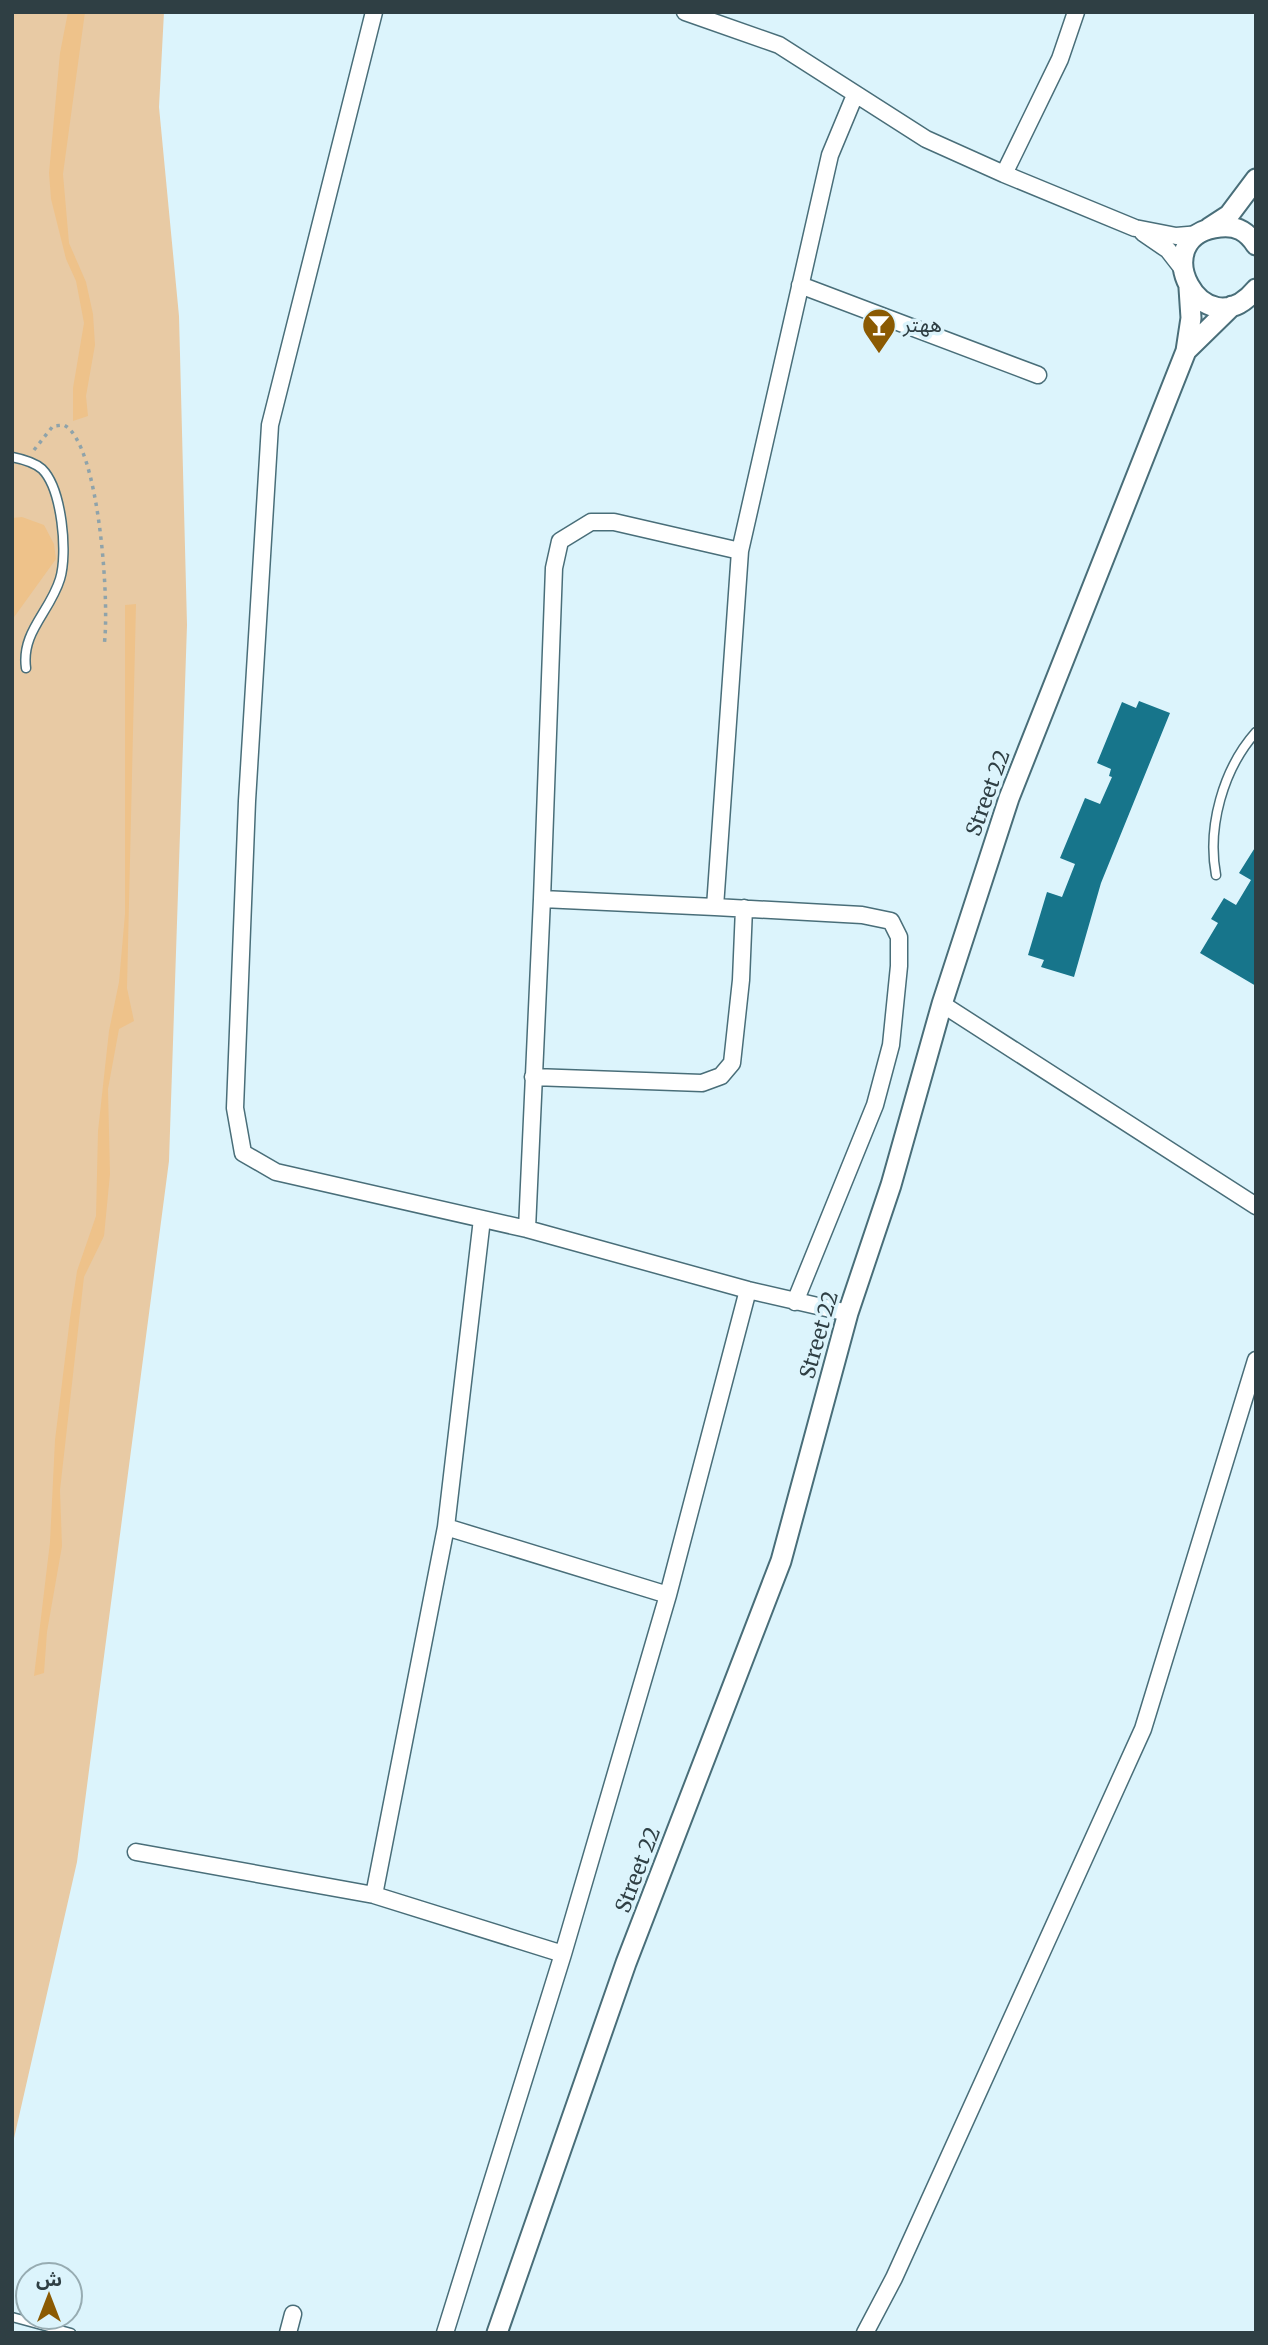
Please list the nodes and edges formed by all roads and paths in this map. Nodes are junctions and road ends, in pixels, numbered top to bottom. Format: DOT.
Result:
graph roads {
  1 [pos="374,12"];
  2 [pos="685,12"];
  3 [pos="1076,12"];
  4 [pos="855,95"];
  5 [pos="1004,174"];
  6 [pos="1256,179"];
  7 [pos="1135,228"];
  8 [pos="1204,231"];
  9 [pos="1256,245"];
  10 [pos="1182,268"];
  11 [pos="800,285"];
  12 [pos="1189,288"];
  13 [pos="1256,289"];
  14 [pos="1243,303"];
  15 [pos="1186,351"];
  16 [pos="1038,375"];
  17 [pos="12,457"];
  18 [pos="26,460"];
  19 [pos="740,551"];
  20 [pos="104,646"];
  21 [pos="26,668"];
  22 [pos="1256,732"];
  23 [pos="1216,875"];
  24 [pos="542,899"];
  25 [pos="715,907"];
  26 [pos="744,908"];
  27 [pos="942,1004"];
  28 [pos="533,1077"];
  29 [pos="1256,1206"];
  30 [pos="482,1219"];
  31 [pos="527,1229"];
  32 [pos="748,1290"];
  33 [pos="795,1302"];
  34 [pos="848,1313"];
  35 [pos="1256,1360"];
  36 [pos="446,1527"];
  37 [pos="668,1595"];
  38 [pos="136,1852"];
  39 [pos="374,1895"];
  40 [pos="563,1954"];
  41 [pos="292,2315"];
  42 [pos="12,2317"];
  43 [pos="71,2333"];
  44 [pos="288,2333"];
  45 [pos="445,2333"];
  46 [pos="497,2333"];
  47 [pos="866,2333"];
  1 -- 30 [label="street"];
  2 -- 4 [label="street"];
  3 -- 5 [label="street"];
  4 -- 5 [label="street"];
  4 -- 11 [label="street"];
  5 -- 7 [label="street"];
  6 -- 8 [label="street"];
  7 -- 8 [label="street"];
  7 -- 10 [label="street"];
  8 -- 9 [label="street"];
  8 -- 10 [label="street"];
  10 -- 12 [label="street, Street 22"];
  11 -- 16 [label="street"];
  11 -- 19 [label="street"];
  12 -- 14 [label="street"];
  12 -- 15 [label="street, Street 22"];
  13 -- 14 [label="street, Street 22"];
  14 -- 15 [label="street, Street 22"];
  15 -- 27 [label="street, Street 22"];
  17 -- 18 [label="lane"];
  18 -- 20 [label="path"];
  18 -- 21 [label="lane"];
  19 -- 24 [label="street"];
  19 -- 25 [label="street"];
  22 -- 23 [label="lane"];
  24 -- 25 [label="street"];
  24 -- 28 [label="street"];
  25 -- 26 [label="street"];
  26 -- 28 [label="street"];
  26 -- 33 [label="street"];
  27 -- 29 [label="street"];
  27 -- 34 [label="street, Street 22"];
  28 -- 31 [label="street"];
  30 -- 31 [label="street"];
  30 -- 36 [label="street"];
  31 -- 32 [label="street"];
  32 -- 33 [label="street"];
  32 -- 37 [label="street"];
  33 -- 34 [label="street"];
  34 -- 46 [label="street, Street 22"];
  35 -- 47 [label="street"];
  36 -- 37 [label="street"];
  36 -- 39 [label="street"];
  37 -- 40 [label="street"];
  38 -- 39 [label="street"];
  39 -- 40 [label="street"];
  40 -- 45 [label="street"];
  41 -- 44 [label="street"];
  42 -- 43 [label="lane"];
}
